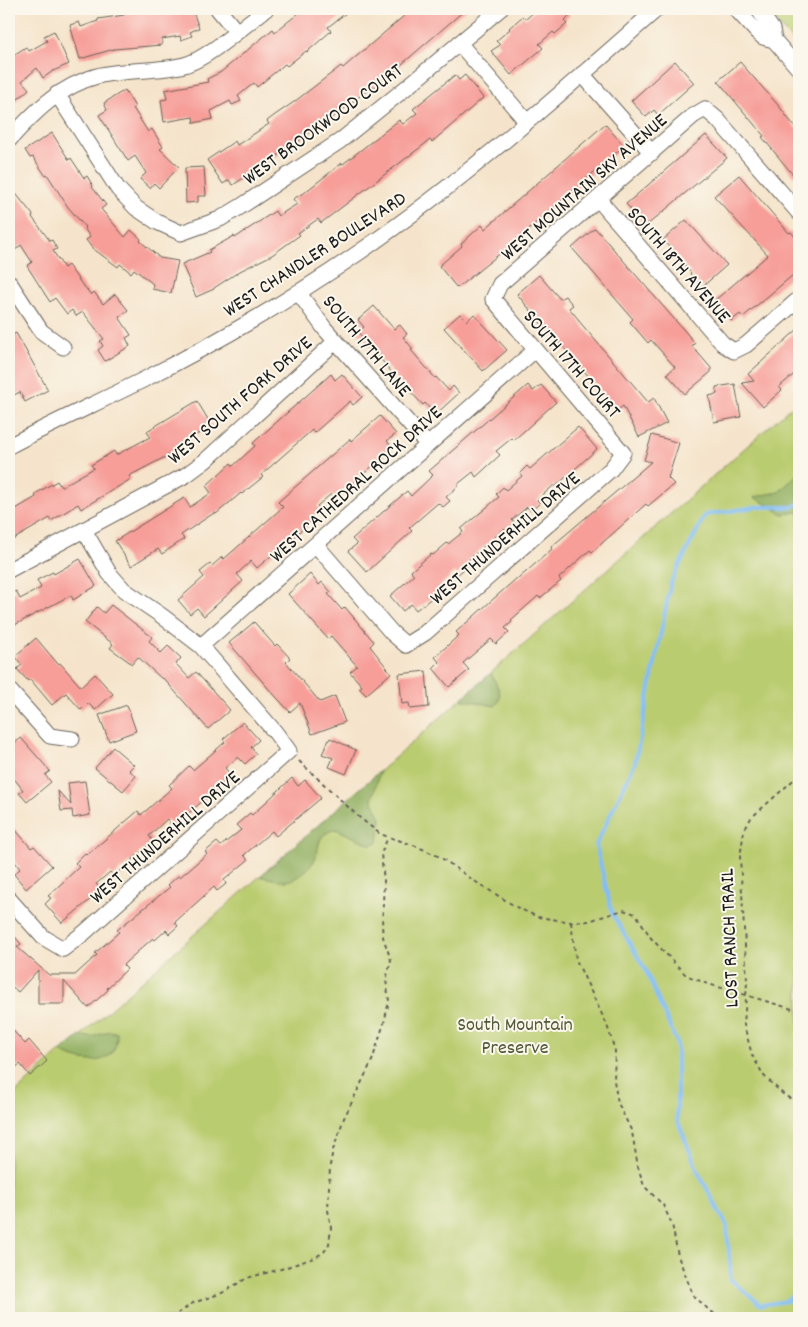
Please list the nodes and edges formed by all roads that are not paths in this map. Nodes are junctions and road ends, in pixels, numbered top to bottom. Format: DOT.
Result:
graph roads {
  1 [pos="218,9"];
  2 [pos="266,9"];
  3 [pos="500,9"];
  4 [pos="657,9"];
  5 [pos="736,9"];
  6 [pos="758,9"];
  7 [pos="236,32"];
  8 [pos="774,40"];
  9 [pos="459,43"];
  10 [pos="799,69"];
  11 [pos="582,74"];
  12 [pos="57,94"];
  13 [pos="527,122"];
  14 [pos="9,140"];
  15 [pos="652,153"];
  16 [pos="598,200"];
  17 [pos="799,214"];
  18 [pos="9,282"];
  19 [pos="298,292"];
  20 [pos="493,299"];
  21 [pos="799,299"];
  22 [pos="336,341"];
  23 [pos="63,347"];
  24 [pos="536,350"];
  25 [pos="428,445"];
  26 [pos="9,446"];
  27 [pos="623,454"];
  28 [pos="84,530"];
  29 [pos="316,545"];
  30 [pos="9,570"];
  31 [pos="201,646"];
  32 [pos="9,690"];
  33 [pos="72,740"];
  34 [pos="9,899"];
  1 -- 7 [label="street"];
  2 -- 7 [label="street"];
  3 -- 9 [label="street, WEST BROOKWOOD COURT"];
  4 -- 11 [label="street, WEST CHANDLER BOULEVARD"];
  5 -- 8 [label="street"];
  6 -- 8 [label="street"];
  7 -- 12 [label="street"];
  8 -- 10 [label="street"];
  9 -- 12 [label="street, WEST BROOKWOOD COURT"];
  9 -- 13 [label="street"];
  11 -- 13 [label="street, WEST CHANDLER BOULEVARD"];
  11 -- 15 [label="street"];
  12 -- 14 [label="street"];
  13 -- 19 [label="street, WEST CHANDLER BOULEVARD"];
  15 -- 16 [label="street, WEST MOUNTAIN SKY AVENUE"];
  15 -- 17 [label="street, WEST MOUNTAIN SKY AVENUE"];
  16 -- 20 [label="street, WEST MOUNTAIN SKY AVENUE"];
  16 -- 21 [label="street, SOUTH 18TH AVENUE"];
  18 -- 23 [label="street"];
  19 -- 22 [label="street, SOUTH 17TH LANE"];
  19 -- 26 [label="street, WEST CHANDLER BOULEVARD"];
  20 -- 24 [label="street, SOUTH 17TH COURT"];
  22 -- 25 [label="street, SOUTH 17TH LANE"];
  22 -- 28 [label="street, WEST SOUTH FORK DRIVE"];
  24 -- 25 [label="street, WEST CATHEDRAL ROCK DRIVE"];
  24 -- 27 [label="street, SOUTH 17TH COURT"];
  25 -- 29 [label="street, WEST CATHEDRAL ROCK DRIVE"];
  27 -- 29 [label="street, WEST THUNDERHILL DRIVE"];
  28 -- 30 [label="street, WEST SOUTH FORK DRIVE"];
  28 -- 31 [label="street"];
  29 -- 31 [label="street, WEST CATHEDRAL ROCK DRIVE"];
  31 -- 34 [label="street, WEST THUNDERHILL DRIVE"];
  32 -- 33 [label="street"];
}
